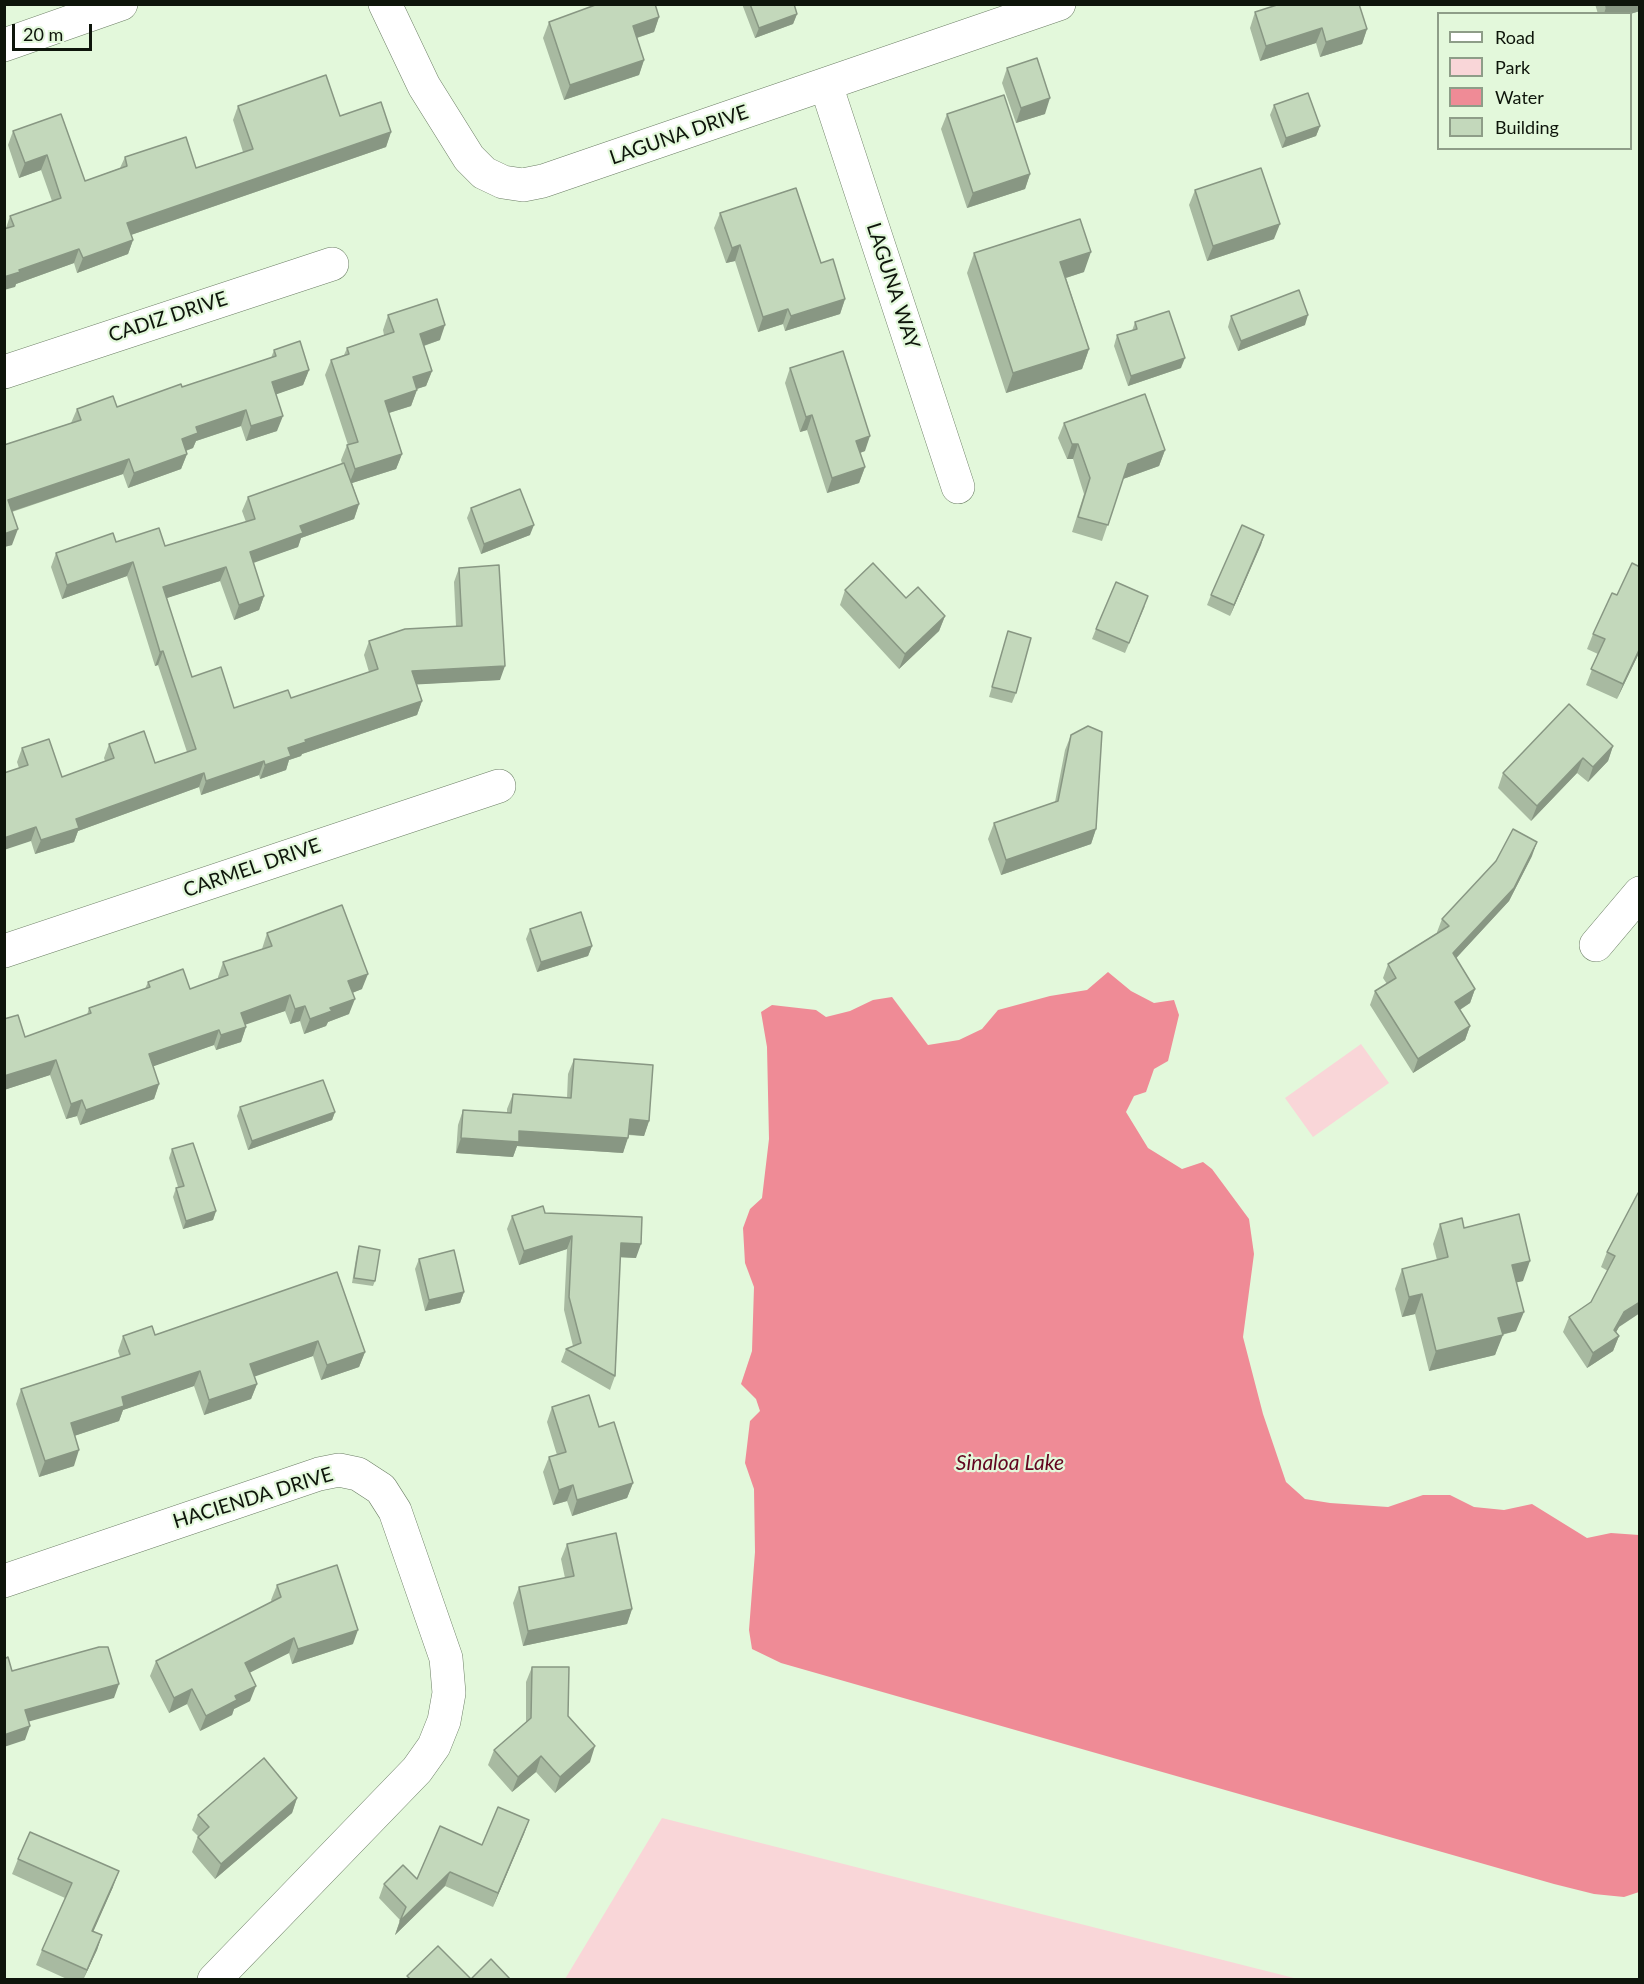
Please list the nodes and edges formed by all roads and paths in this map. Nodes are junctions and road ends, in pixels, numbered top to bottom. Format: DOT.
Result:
graph roads {
  1 [pos="121,4"];
  2 [pos="385,4"];
  3 [pos="1059,4"];
  4 [pos="4,45"];
  5 [pos="826,85"];
  6 [pos="332,264"];
  7 [pos="4,372"];
  8 [pos="958,488"];
  9 [pos="499,786"];
  10 [pos="1640,893"];
  11 [pos="1596,945"];
  12 [pos="4,951"];
  13 [pos="4,1581"];
  14 [pos="214,1980"];
  1 -- 4 [label="street"];
  2 -- 5 [label="street, LAGUNA DRIVE"];
  3 -- 5 [label="street, LAGUNA DRIVE"];
  5 -- 8 [label="street, LAGUNA WAY"];
  6 -- 7 [label="street, CADIZ DRIVE"];
  9 -- 12 [label="street, CARMEL DRIVE"];
  10 -- 11 [label="street"];
  13 -- 14 [label="street, HACIENDA DRIVE"];
}
